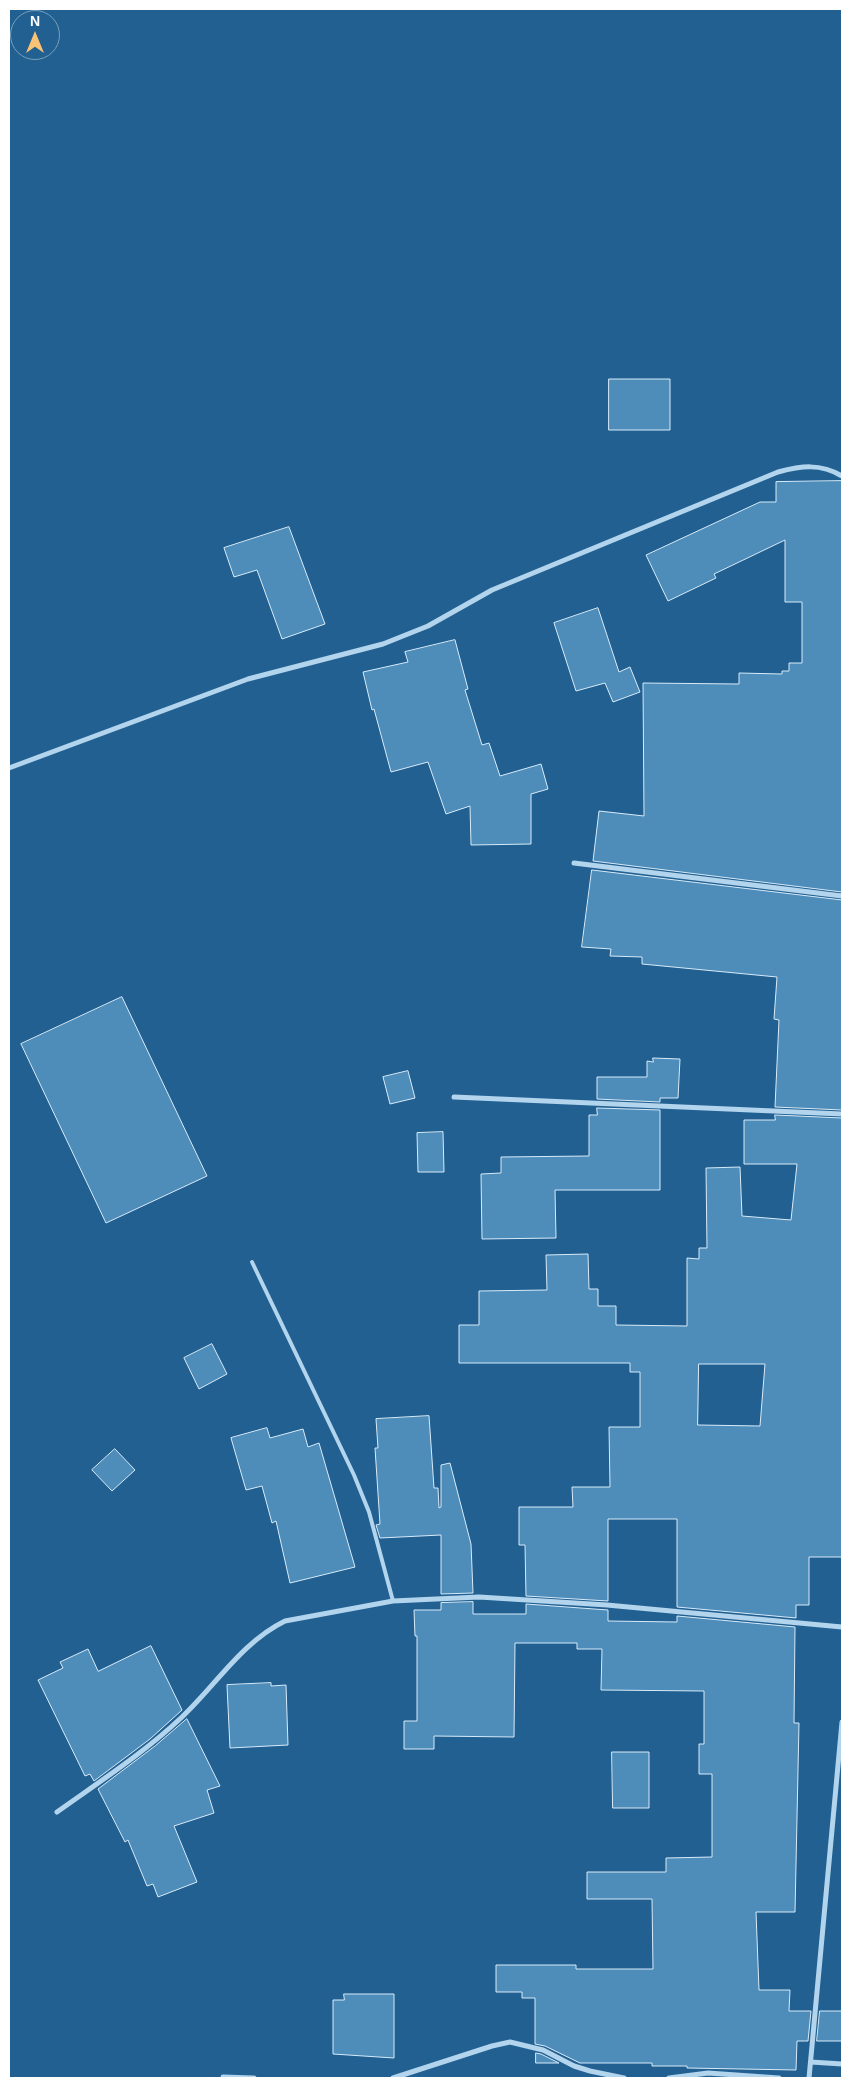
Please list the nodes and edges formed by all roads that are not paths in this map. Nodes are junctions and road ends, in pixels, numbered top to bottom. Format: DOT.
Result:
graph roads {
  1 [pos="842,476"];
  2 [pos="9,768"];
  3 [pos="574,863"];
  4 [pos="842,896"];
  5 [pos="454,1097"];
  6 [pos="842,1114"];
  7 [pos="252,1262"];
  8 [pos="393,1601"];
  9 [pos="842,1627"];
  10 [pos="842,1722"];
  11 [pos="57,1812"];
  12 [pos="811,2062"];
  13 [pos="842,2064"];
  14 [pos="222,2077"];
  15 [pos="254,2078"];
  16 [pos="393,2078"];
  17 [pos="624,2078"];
  18 [pos="669,2078"];
  19 [pos="778,2078"];
  20 [pos="809,2078"];
  1 -- 2 [label="street"];
  3 -- 4 [label="street"];
  5 -- 6 [label="street"];
  7 -- 8 [label="lane"];
  8 -- 9 [label="street"];
  8 -- 11 [label="street"];
  10 -- 12 [label="street"];
  12 -- 13 [label="street"];
  12 -- 20 [label="street"];
  14 -- 15 [label="street"];
  16 -- 17 [label="street"];
  18 -- 19 [label="street"];
}
